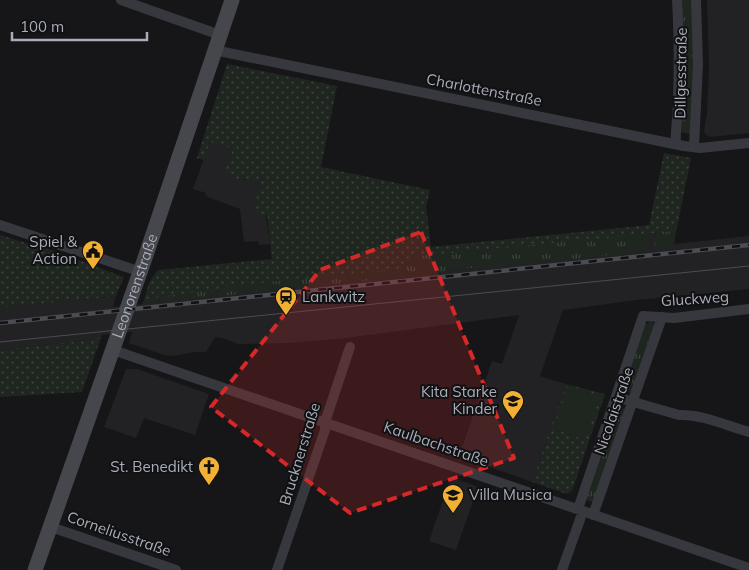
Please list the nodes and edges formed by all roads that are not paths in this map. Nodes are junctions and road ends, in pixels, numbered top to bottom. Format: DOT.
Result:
graph roads {
  1 [pos="120,0"];
  2 [pos="232,0"];
  3 [pos="677,0"];
  4 [pos="696,0"];
  5 [pos="220,34"];
  6 [pos="214,50"];
  7 [pos="749,143"];
  8 [pos="676,144"];
  9 [pos="694,147"];
  10 [pos="0,225"];
  11 [pos="141,272"];
  12 [pos="749,309"];
  13 [pos="643,316"];
  14 [pos="662,317"];
  15 [pos="350,347"];
  16 [pos="113,350"];
  17 [pos="616,397"];
  18 [pos="632,402"];
  19 [pos="324,422"];
  20 [pos="716,426"];
  21 [pos="749,432"];
  22 [pos="749,438"];
  23 [pos="580,510"];
  24 [pos="594,515"];
  25 [pos="51,526"];
  26 [pos="749,568"];
  27 [pos="35,570"];
  28 [pos="176,570"];
  29 [pos="277,570"];
  30 [pos="562,570"];
  1 -- 5 [label="street"];
  2 -- 5 [label="main road, Leonorenstraße"];
  3 -- 8 [label="street, Dillgesstraße"];
  4 -- 9 [label="street, Dillgesstraße"];
  5 -- 6 [label="main road, Leonorenstraße"];
  6 -- 8 [label="street, Charlottenstraße"];
  6 -- 11 [label="main road, Leonorenstraße"];
  7 -- 9 [label="street, Charlottenstraße"];
  8 -- 9 [label="street, Charlottenstraße"];
  10 -- 11 [label="street"];
  11 -- 16 [label="main road, Leonorenstraße"];
  12 -- 14 [label="street, Gluckweg"];
  13 -- 14 [label="street, Gluckweg"];
  13 -- 17 [label="street, Nicolaistraße"];
  14 -- 18 [label="street, Nicolaistraße"];
  15 -- 19 [label="street, Brucknerstraße"];
  16 -- 19 [label="street, Kaulbachstraße"];
  16 -- 25 [label="main road, Leonorenstraße"];
  17 -- 18 [label="street"];
  17 -- 23 [label="street, Nicolaistraße"];
  18 -- 20 [label="street"];
  18 -- 24 [label="street, Nicolaistraße"];
  19 -- 23 [label="street, Kaulbachstraße"];
  19 -- 29 [label="street, Brucknerstraße"];
  20 -- 21 [label="street"];
  20 -- 22 [label="street"];
  23 -- 24 [label="street, Kaulbachstraße"];
  23 -- 30 [label="street, Nicolaistraße"];
  24 -- 26 [label="street, Kaulbachstraße"];
  25 -- 27 [label="main road, Leonorenstraße"];
  25 -- 28 [label="street, Corneliusstraße"];
}
